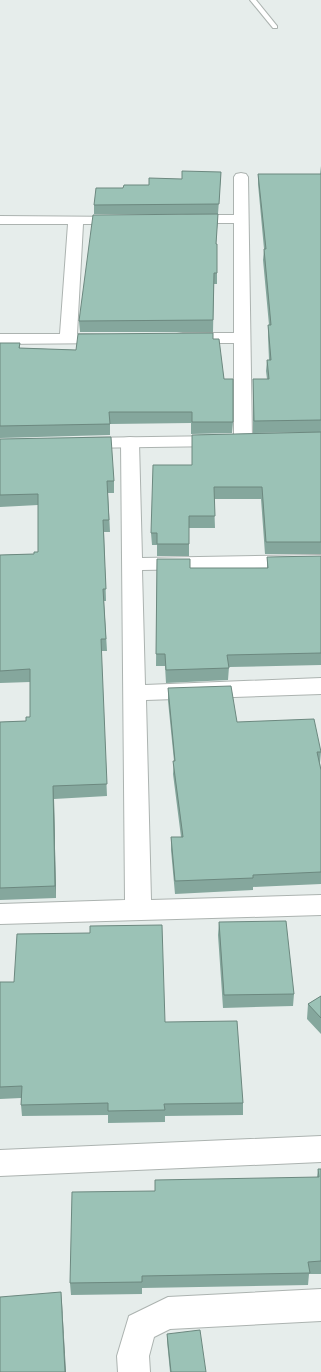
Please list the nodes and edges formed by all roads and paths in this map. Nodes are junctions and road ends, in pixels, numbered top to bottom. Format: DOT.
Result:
graph roads {
  1 [pos="253,0"];
  2 [pos="275,27"];
  3 [pos="241,177"];
  4 [pos="170,219"];
  5 [pos="241,219"];
  6 [pos="0,220"];
  7 [pos="76,220"];
  8 [pos="139,220"];
  9 [pos="171,338"];
  10 [pos="242,338"];
  11 [pos="0,339"];
  12 [pos="68,339"];
  13 [pos="124,339"];
  14 [pos="130,442"];
  15 [pos="61,443"];
  16 [pos="321,561"];
  17 [pos="132,564"];
  18 [pos="321,686"];
  19 [pos="134,693"];
  20 [pos="321,905"];
  21 [pos="138,909"];
  22 [pos="0,914"];
  23 [pos="321,1149"];
  24 [pos="0,1163"];
  25 [pos="321,1305"];
  26 [pos="134,1372"];
  1 -- 2 [label="lane"];
  3 -- 5 [label="street"];
  4 -- 5 [label="street"];
  5 -- 10 [label="street"];
  6 -- 7 [label="street"];
  7 -- 8 [label="street"];
  7 -- 12 [label="street"];
  9 -- 10 [label="street"];
  10 -- 14 [label="street"];
  11 -- 12 [label="street"];
  12 -- 13 [label="street"];
  14 -- 15 [label="street"];
  14 -- 17 [label="street"];
  16 -- 17 [label="street"];
  17 -- 19 [label="street"];
  18 -- 19 [label="street"];
  19 -- 21 [label="street"];
  20 -- 21 [label="street"];
  21 -- 22 [label="street"];
  23 -- 24 [label="street"];
  25 -- 26 [label="street"];
}
